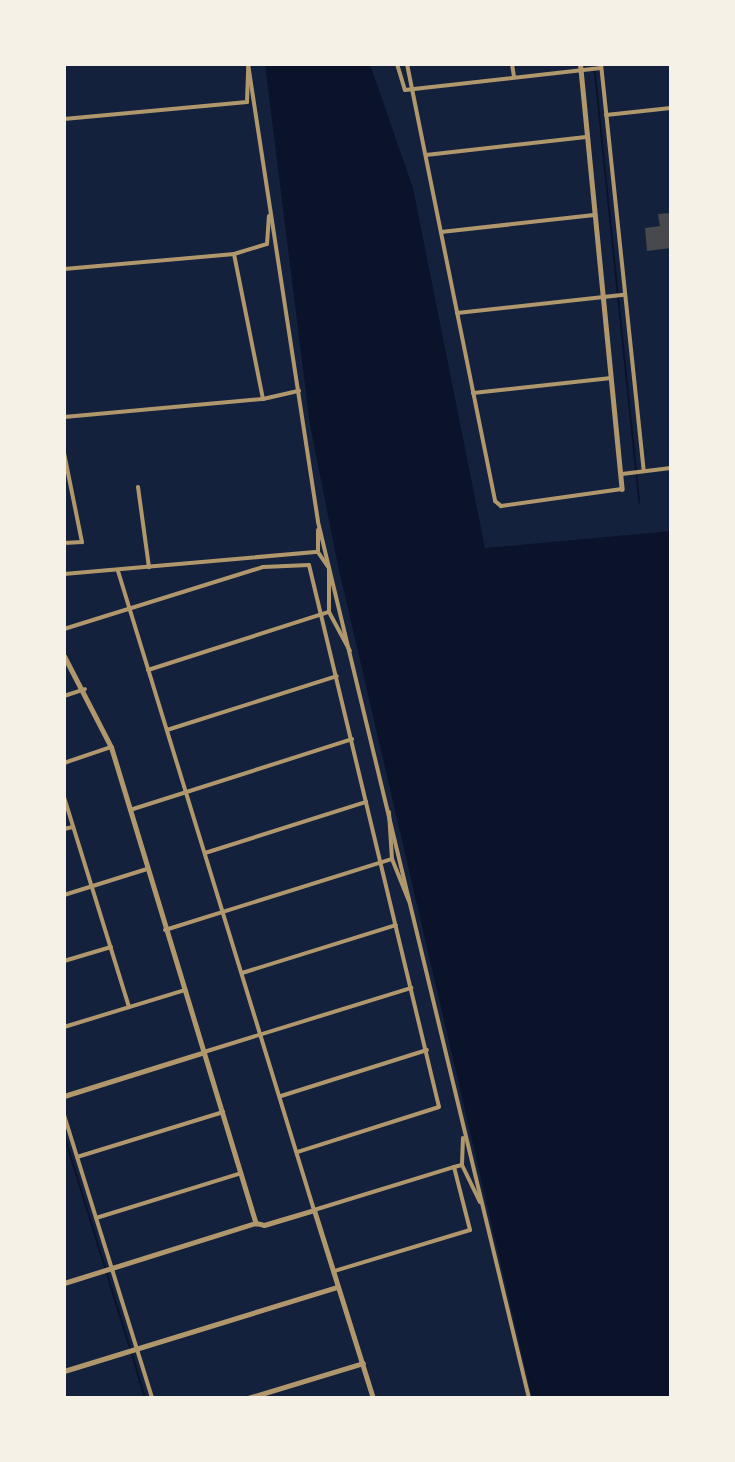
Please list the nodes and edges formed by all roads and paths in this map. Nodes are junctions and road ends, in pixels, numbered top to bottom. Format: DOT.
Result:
graph roads {
  1 [pos="397,64"];
  2 [pos="407,64"];
  3 [pos="512,64"];
  4 [pos="248,65"];
  5 [pos="601,66"];
  6 [pos="582,67"];
  7 [pos="514,77"];
  8 [pos="413,90"];
  9 [pos="671,108"];
  10 [pos="606,115"];
  11 [pos="64,119"];
  12 [pos="586,137"];
  13 [pos="426,155"];
  14 [pos="270,209"];
  15 [pos="594,215"];
  16 [pos="441,232"];
  17 [pos="234,254"];
  18 [pos="64,269"];
  19 [pos="624,295"];
  20 [pos="607,297"];
  21 [pos="457,313"];
  22 [pos="611,378"];
  23 [pos="299,391"];
  24 [pos="473,393"];
  25 [pos="263,399"];
  26 [pos="64,417"];
  27 [pos="64,453"];
  28 [pos="671,468"];
  29 [pos="644,471"];
  30 [pos="622,474"];
  31 [pos="138,487"];
  32 [pos="74,489"];
  33 [pos="622,489"];
  34 [pos="64,490"];
  35 [pos="318,522"];
  36 [pos="64,543"];
  37 [pos="318,552"];
  38 [pos="149,567"];
  39 [pos="329,567"];
  40 [pos="118,571"];
  41 [pos="64,574"];
  42 [pos="127,609"];
  43 [pos="329,612"];
  44 [pos="323,615"];
  45 [pos="64,629"];
  46 [pos="350,651"];
  47 [pos="64,656"];
  48 [pos="148,670"];
  49 [pos="337,676"];
  50 [pos="85,689"];
  51 [pos="64,696"];
  52 [pos="167,730"];
  53 [pos="352,739"];
  54 [pos="111,747"];
  55 [pos="64,763"];
  56 [pos="186,791"];
  57 [pos="64,797"];
  58 [pos="366,802"];
  59 [pos="390,808"];
  60 [pos="130,810"];
  61 [pos="73,827"];
  62 [pos="64,829"];
  63 [pos="205,853"];
  64 [pos="392,859"];
  65 [pos="382,862"];
  66 [pos="147,869"];
  67 [pos="92,886"];
  68 [pos="64,895"];
  69 [pos="411,905"];
  70 [pos="223,912"];
  71 [pos="396,925"];
  72 [pos="165,930"];
  73 [pos="111,947"];
  74 [pos="64,961"];
  75 [pos="242,973"];
  76 [pos="411,988"];
  77 [pos="185,990"];
  78 [pos="129,1007"];
  79 [pos="64,1027"];
  80 [pos="261,1035"];
  81 [pos="427,1050"];
  82 [pos="204,1052"];
  83 [pos="64,1096"];
  84 [pos="281,1096"];
  85 [pos="223,1112"];
  86 [pos="64,1115"];
  87 [pos="460,1116"];
  88 [pos="297,1152"];
  89 [pos="77,1157"];
  90 [pos="462,1165"];
  91 [pos="454,1167"];
  92 [pos="243,1172"];
  93 [pos="481,1202"];
  94 [pos="314,1210"];
  95 [pos="96,1218"];
  96 [pos="256,1223"];
  97 [pos="108,1270"];
  98 [pos="333,1271"];
  99 [pos="64,1283"];
  100 [pos="337,1287"];
  101 [pos="132,1350"];
  102 [pos="363,1363"];
  103 [pos="64,1371"];
  104 [pos="152,1398"];
  105 [pos="248,1398"];
  106 [pos="373,1398"];
  107 [pos="529,1398"];
  1 -- 8 [label="street"];
  2 -- 8 [label="street"];
  3 -- 7 [label="street"];
  4 -- 11 [label="street"];
  4 -- 14 [label="street"];
  5 -- 6 [label="street"];
  5 -- 10 [label="street"];
  6 -- 7 [label="street"];
  6 -- 12 [label="street"];
  7 -- 8 [label="street"];
  8 -- 13 [label="street"];
  9 -- 10 [label="street"];
  10 -- 19 [label="street"];
  12 -- 13 [label="street"];
  12 -- 15 [label="street"];
  13 -- 16 [label="street"];
  14 -- 17 [label="street"];
  14 -- 23 [label="street"];
  15 -- 16 [label="street"];
  15 -- 20 [label="street"];
  16 -- 21 [label="street"];
  17 -- 18 [label="street"];
  17 -- 25 [label="street"];
  19 -- 20 [label="street"];
  19 -- 29 [label="street"];
  20 -- 21 [label="street"];
  20 -- 22 [label="street"];
  21 -- 24 [label="street"];
  22 -- 24 [label="street"];
  22 -- 30 [label="street"];
  23 -- 25 [label="street"];
  23 -- 35 [label="street"];
  24 -- 33 [label="street"];
  25 -- 26 [label="street"];
  27 -- 32 [label="street"];
  28 -- 29 [label="street"];
  29 -- 30 [label="street"];
  30 -- 33 [label="street"];
  31 -- 38 [label="street"];
  32 -- 34 [label="street"];
  32 -- 36 [label="street"];
  35 -- 37 [label="street"];
  35 -- 39 [label="street"];
  37 -- 38 [label="street"];
  37 -- 39 [label="street"];
  38 -- 40 [label="street"];
  39 -- 43 [label="street"];
  39 -- 46 [label="street"];
  40 -- 41 [label="street"];
  40 -- 42 [label="street"];
  42 -- 44 [label="street"];
  42 -- 45 [label="street"];
  42 -- 48 [label="street"];
  43 -- 44 [label="street"];
  43 -- 46 [label="street"];
  44 -- 48 [label="street"];
  44 -- 49 [label="street"];
  46 -- 59 [label="street"];
  47 -- 50 [label="street"];
  48 -- 52 [label="street"];
  49 -- 52 [label="street"];
  49 -- 53 [label="street"];
  50 -- 51 [label="street"];
  50 -- 54 [label="street"];
  52 -- 56 [label="street"];
  53 -- 56 [label="street"];
  53 -- 58 [label="street"];
  54 -- 55 [label="street"];
  54 -- 60 [label="street"];
  56 -- 60 [label="street"];
  56 -- 63 [label="street"];
  57 -- 61 [label="street"];
  58 -- 63 [label="street"];
  58 -- 65 [label="street"];
  59 -- 64 [label="street"];
  59 -- 69 [label="street"];
  60 -- 66 [label="street"];
  61 -- 62 [label="street"];
  61 -- 67 [label="street"];
  63 -- 70 [label="street"];
  64 -- 65 [label="street"];
  64 -- 69 [label="street"];
  65 -- 70 [label="street"];
  65 -- 71 [label="street"];
  66 -- 67 [label="street"];
  66 -- 72 [label="street"];
  67 -- 68 [label="street"];
  67 -- 73 [label="street"];
  69 -- 87 [label="street"];
  70 -- 72 [label="street"];
  70 -- 75 [label="street"];
  71 -- 75 [label="street"];
  71 -- 76 [label="street"];
  72 -- 77 [label="street"];
  73 -- 74 [label="street"];
  73 -- 78 [label="street"];
  75 -- 80 [label="street"];
  76 -- 80 [label="street"];
  76 -- 81 [label="street"];
  77 -- 78 [label="street"];
  77 -- 82 [label="street"];
  78 -- 79 [label="street"];
  80 -- 82 [label="street"];
  80 -- 84 [label="street"];
  81 -- 84 [label="street"];
  81 -- 88 [label="street"];
  82 -- 83 [label="street"];
  82 -- 85 [label="street"];
  84 -- 88 [label="street"];
  85 -- 89 [label="street"];
  85 -- 92 [label="street"];
  86 -- 89 [label="street"];
  87 -- 90 [label="street"];
  87 -- 93 [label="street"];
  88 -- 94 [label="street"];
  89 -- 95 [label="street"];
  90 -- 91 [label="street"];
  90 -- 93 [label="street"];
  91 -- 94 [label="street"];
  91 -- 98 [label="street"];
  92 -- 95 [label="street"];
  92 -- 96 [label="street"];
  93 -- 107 [label="street"];
  94 -- 96 [label="street"];
  94 -- 98 [label="street"];
  95 -- 97 [label="street"];
  96 -- 97 [label="street"];
  97 -- 99 [label="street"];
  97 -- 101 [label="street"];
  98 -- 100 [label="street"];
  100 -- 101 [label="street"];
  100 -- 102 [label="street"];
  101 -- 103 [label="street"];
  101 -- 104 [label="street"];
  102 -- 105 [label="street"];
  102 -- 106 [label="street"];
}
